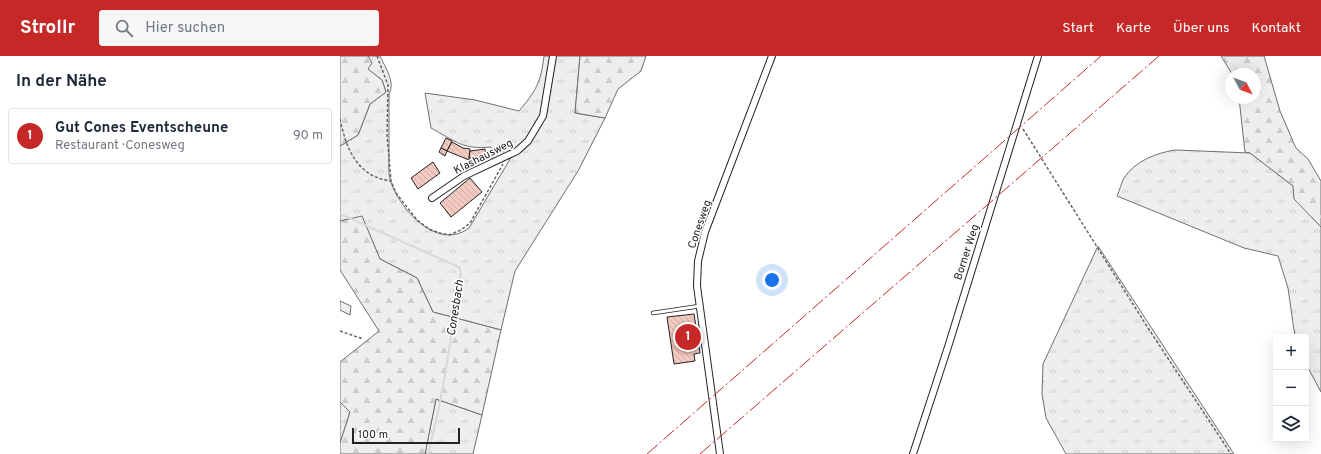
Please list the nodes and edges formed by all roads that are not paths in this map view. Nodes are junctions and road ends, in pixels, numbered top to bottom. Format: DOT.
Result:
graph roads {
  1 [pos="553,56"];
  2 [pos="772,56"];
  3 [pos="1038,56"];
  4 [pos="432,198"];
  5 [pos="700,306"];
  6 [pos="653,313"];
  7 [pos="720,454"];
  8 [pos="913,454"];
  1 -- 4 [label="street, Klashausweg"];
  2 -- 5 [label="street, Conesweg"];
  3 -- 8 [label="street, Borner Weg"];
  5 -- 6 [label="lane"];
  5 -- 7 [label="street, Conesweg"];
}
